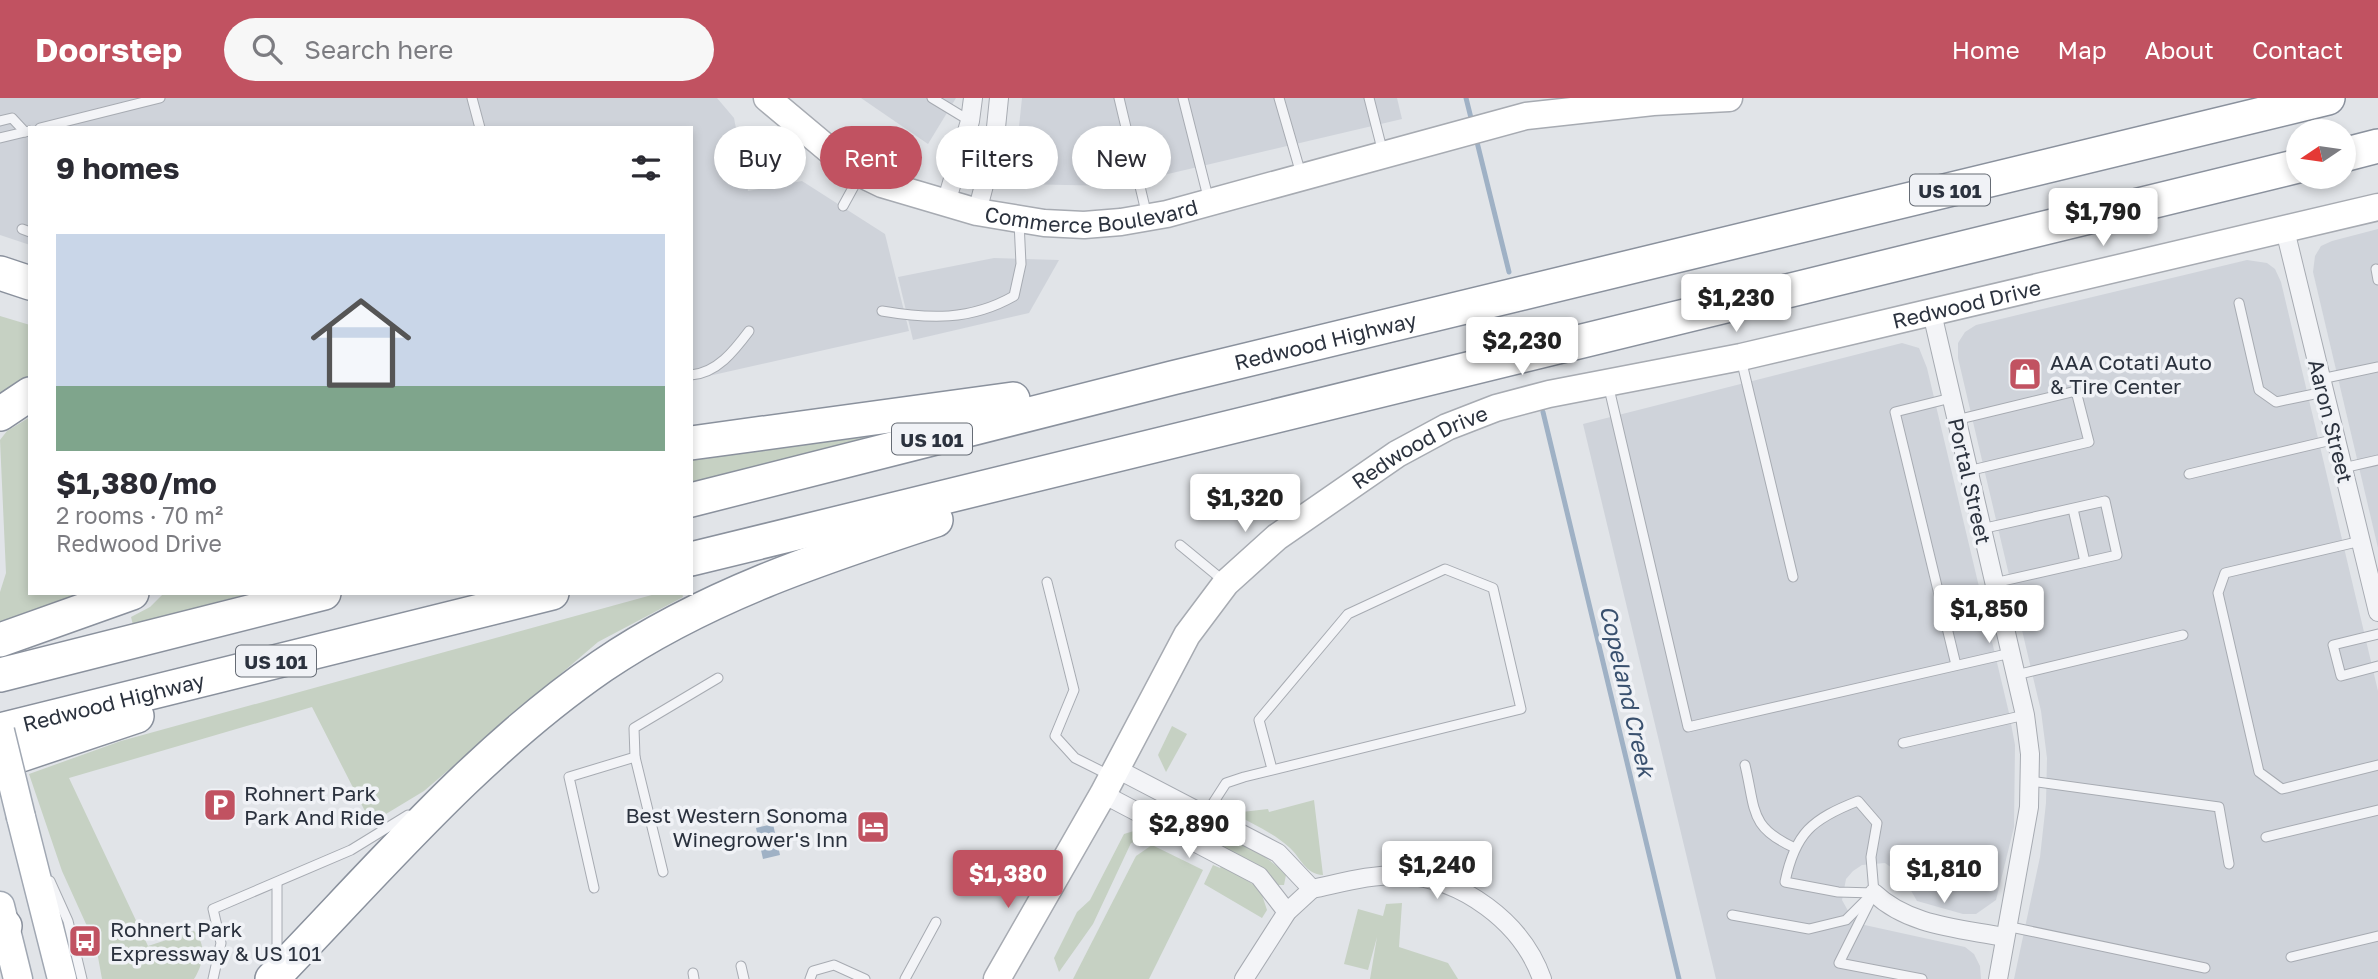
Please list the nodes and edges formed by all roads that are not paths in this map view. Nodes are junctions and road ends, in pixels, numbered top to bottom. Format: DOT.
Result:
graph roads {
  1 [pos="159,98"];
  2 [pos="472,98"];
  3 [pos="767,98"];
  4 [pos="932,98"];
  5 [pos="973,98"];
  6 [pos="999,98"];
  7 [pos="1119,98"];
  8 [pos="1183,98"];
  9 [pos="1279,98"];
  10 [pos="1369,98"];
  11 [pos="1729,98"];
  12 [pos="2328,98"];
  13 [pos="1653,100"];
  14 [pos="0,121"];
  15 [pos="970,121"];
  16 [pos="48,126"];
  17 [pos="479,126"];
  18 [pos="27,131"];
  19 [pos="0,138"];
  20 [pos="820,145"];
  21 [pos="2378,146"];
  22 [pos="2356,152"];
  23 [pos="1384,155"];
  24 [pos="2286,169"];
  25 [pos="1302,177"];
  26 [pos="853,189"];
  27 [pos="900,189"];
  28 [pos="946,202"];
  29 [pos="1209,202"];
  30 [pos="843,206"];
  31 [pos="2378,207"];
  32 [pos="977,212"];
  33 [pos="1147,218"];
  34 [pos="1019,220"];
  35 [pos="2286,230"];
  36 [pos="2376,270"];
  37 [pos="0,274"];
  38 [pos="2378,280"];
  39 [pos="28,282"];
  40 [pos="2239,303"];
  41 [pos="882,312"];
  42 [pos="1932,313"];
  43 [pos="749,331"];
  44 [pos="1741,357"];
  45 [pos="2378,367"];
  46 [pos="693,375"];
  47 [pos="1172,378"];
  48 [pos="1607,382"];
  49 [pos="2323,385"];
  50 [pos="28,395"];
  51 [pos="1951,398"];
  52 [pos="0,414"];
  53 [pos="1956,419"];
  54 [pos="2336,439"];
  55 [pos="693,443"];
  56 [pos="1161,444"];
  57 [pos="2378,460"];
  58 [pos="2343,468"];
  59 [pos="1968,471"];
  60 [pos="2189,474"];
  61 [pos="693,499"];
  62 [pos="2073,509"];
  63 [pos="1981,529"];
  64 [pos="2361,541"];
  65 [pos="1180,545"];
  66 [pos="693,559"];
  67 [pos="2085,562"];
  68 [pos="2373,573"];
  69 [pos="1793,578"];
  70 [pos="1046,582"];
  71 [pos="1226,583"];
  72 [pos="1994,583"];
  73 [pos="126,595"];
  74 [pos="316,595"];
  75 [pos="544,595"];
  76 [pos="2378,612"];
  77 [pos="2378,634"];
  78 [pos="2183,635"];
  79 [pos="0,640"];
  80 [pos="325,649"];
  81 [pos="2011,653"];
  82 [pos="1955,665"];
  83 [pos="2378,666"];
  84 [pos="0,675"];
  85 [pos="2016,675"];
  86 [pos="718,678"];
  87 [pos="2025,715"];
  88 [pos="0,730"];
  89 [pos="1903,743"];
  90 [pos="635,757"];
  91 [pos="0,762"];
  92 [pos="1745,765"];
  93 [pos="2378,765"];
  94 [pos="478,766"];
  95 [pos="1272,769"];
  96 [pos="1110,779"];
  97 [pos="2030,781"];
  98 [pos="2378,810"];
  99 [pos="1206,814"];
  100 [pos="21,817"];
  101 [pos="2266,837"];
  102 [pos="1795,848"];
  103 [pos="2229,864"];
  104 [pos="663,872"];
  105 [pos="277,883"];
  106 [pos="594,888"];
  107 [pos="1312,889"];
  108 [pos="1874,893"];
  109 [pos="1287,912"];
  110 [pos="1732,915"];
  111 [pos="936,922"];
  112 [pos="2,924"];
  113 [pos="2005,931"];
  114 [pos="2378,936"];
  115 [pos="2291,957"];
  116 [pos="741,967"];
  117 [pos="2205,968"];
  118 [pos="18,979"];
  119 [pos="62,979"];
  120 [pos="82,979"];
  121 [pos="213,979"];
  122 [pos="271,979"];
  123 [pos="744,979"];
  124 [pos="810,979"];
  125 [pos="865,979"];
  126 [pos="905,979"];
  127 [pos="997,979"];
  128 [pos="1244,979"];
  129 [pos="1542,979"];
  130 [pos="1923,979"];
  131 [pos="1998,979"];
  1 -- 16 [label="lane"];
  2 -- 17 [label="lane"];
  3 -- 20 [label="main road, Commerce Boulevard"];
  4 -- 15 [label="lane"];
  5 -- 15 [label="street"];
  6 -- 32 [label="street"];
  7 -- 33 [label="lane"];
  8 -- 29 [label="lane"];
  9 -- 25 [label="lane"];
  10 -- 23 [label="lane"];
  11 -- 13 [label="main road, Commerce Boulevard"];
  12 -- 47 [label="highway, Redwood Highway / US 101"];
  13 -- 23 [label="main road, Commerce Boulevard"];
  14 -- 18 [label="lane"];
  15 -- 28 [label="street"];
  18 -- 19 [label="lane"];
  21 -- 22 [label="highway"];
  23 -- 25 [label="main road, Commerce Boulevard"];
  24 -- 56 [label="highway"];
  25 -- 29 [label="main road, Commerce Boulevard"];
  26 -- 30 [label="lane"];
  27 -- 28 [label="main road, Commerce Boulevard"];
  28 -- 32 [label="main road, Commerce Boulevard"];
  29 -- 33 [label="main road, Commerce Boulevard"];
  31 -- 35 [label="main road, Redwood Drive"];
  32 -- 34 [label="main road, Commerce Boulevard"];
  33 -- 34 [label="main road, Commerce Boulevard"];
  34 -- 41 [label="lane"];
  35 -- 42 [label="main road, Redwood Drive"];
  35 -- 49 [label="street, Aaron Street"];
  36 -- 38 [label="lane"];
  37 -- 39 [label="highway"];
  40 -- 49 [label="lane"];
  42 -- 44 [label="main road, Redwood Drive"];
  42 -- 51 [label="street, Portal Street"];
  43 -- 46 [label="lane"];
  44 -- 48 [label="main road, Redwood Drive"];
  44 -- 69 [label="lane"];
  45 -- 49 [label="lane"];
  47 -- 55 [label="highway"];
  47 -- 61 [label="highway, Redwood Highway / US 101"];
  48 -- 71 [label="main road, Redwood Drive"];
  48 -- 82 [label="lane"];
  49 -- 54 [label="street, Aaron Street"];
  50 -- 52 [label="highway"];
  51 -- 53 [label="street, Portal Street"];
  51 -- 82 [label="lane"];
  53 -- 59 [label="street, Portal Street"];
  53 -- 59 [label="lane"];
  54 -- 58 [label="street, Aaron Street"];
  54 -- 60 [label="lane"];
  56 -- 66 [label="highway"];
  56 -- 94 [label="highway"];
  57 -- 58 [label="lane"];
  58 -- 64 [label="street, Aaron Street"];
  59 -- 63 [label="street, Portal Street"];
  62 -- 63 [label="lane"];
  62 -- 67 [label="lane"];
  62 -- 67 [label="lane"];
  63 -- 72 [label="street, Portal Street"];
  64 -- 68 [label="street, Aaron Street"];
  64 -- 93 [label="lane"];
  65 -- 71 [label="lane"];
  67 -- 72 [label="lane"];
  68 -- 76 [label="street, Aaron Street"];
  70 -- 96 [label="lane"];
  71 -- 96 [label="main road, Redwood Drive"];
  72 -- 81 [label="street, Portal Street"];
  73 -- 79 [label="highway"];
  74 -- 84 [label="highway, US 101"];
  75 -- 80 [label="highway, Redwood Highway / US 101"];
  77 -- 83 [label="lane"];
  78 -- 85 [label="lane"];
  80 -- 88 [label="highway, Redwood Highway / US 101"];
  80 -- 91 [label="highway"];
  81 -- 82 [label="lane"];
  81 -- 85 [label="street, Portal Street"];
  85 -- 87 [label="street, Portal Street"];
  86 -- 90 [label="lane"];
  87 -- 89 [label="lane"];
  87 -- 97 [label="street, Portal Street"];
  88 -- 100 [label="main road, bridge"];
  90 -- 104 [label="lane"];
  90 -- 106 [label="lane"];
  92 -- 102 [label="lane"];
  94 -- 105 [label="lane"];
  94 -- 122 [label="highway"];
  95 -- 95 [label="lane"];
  95 -- 99 [label="lane"];
  96 -- 99 [label="street"];
  96 -- 109 [label="street"];
  96 -- 127 [label="main road, Redwood Drive"];
  97 -- 103 [label="lane"];
  97 -- 113 [label="street, Portal Street"];
  98 -- 101 [label="lane"];
  99 -- 107 [label="street"];
  100 -- 119 [label="main road"];
  100 -- 120 [label="lane"];
  102 -- 108 [label="lane"];
  102 -- 108 [label="lane"];
  105 -- 121 [label="lane"];
  105 -- 122 [label="lane"];
  107 -- 109 [label="street"];
  107 -- 129 [label="street"];
  108 -- 110 [label="lane"];
  108 -- 113 [label="street"];
  108 -- 130 [label="lane"];
  109 -- 128 [label="street"];
  111 -- 126 [label="lane"];
  112 -- 118 [label="main road"];
  113 -- 117 [label="lane"];
  113 -- 131 [label="street, Portal Street"];
  114 -- 115 [label="lane"];
  116 -- 123 [label="lane"];
  124 -- 125 [label="lane"];
}
